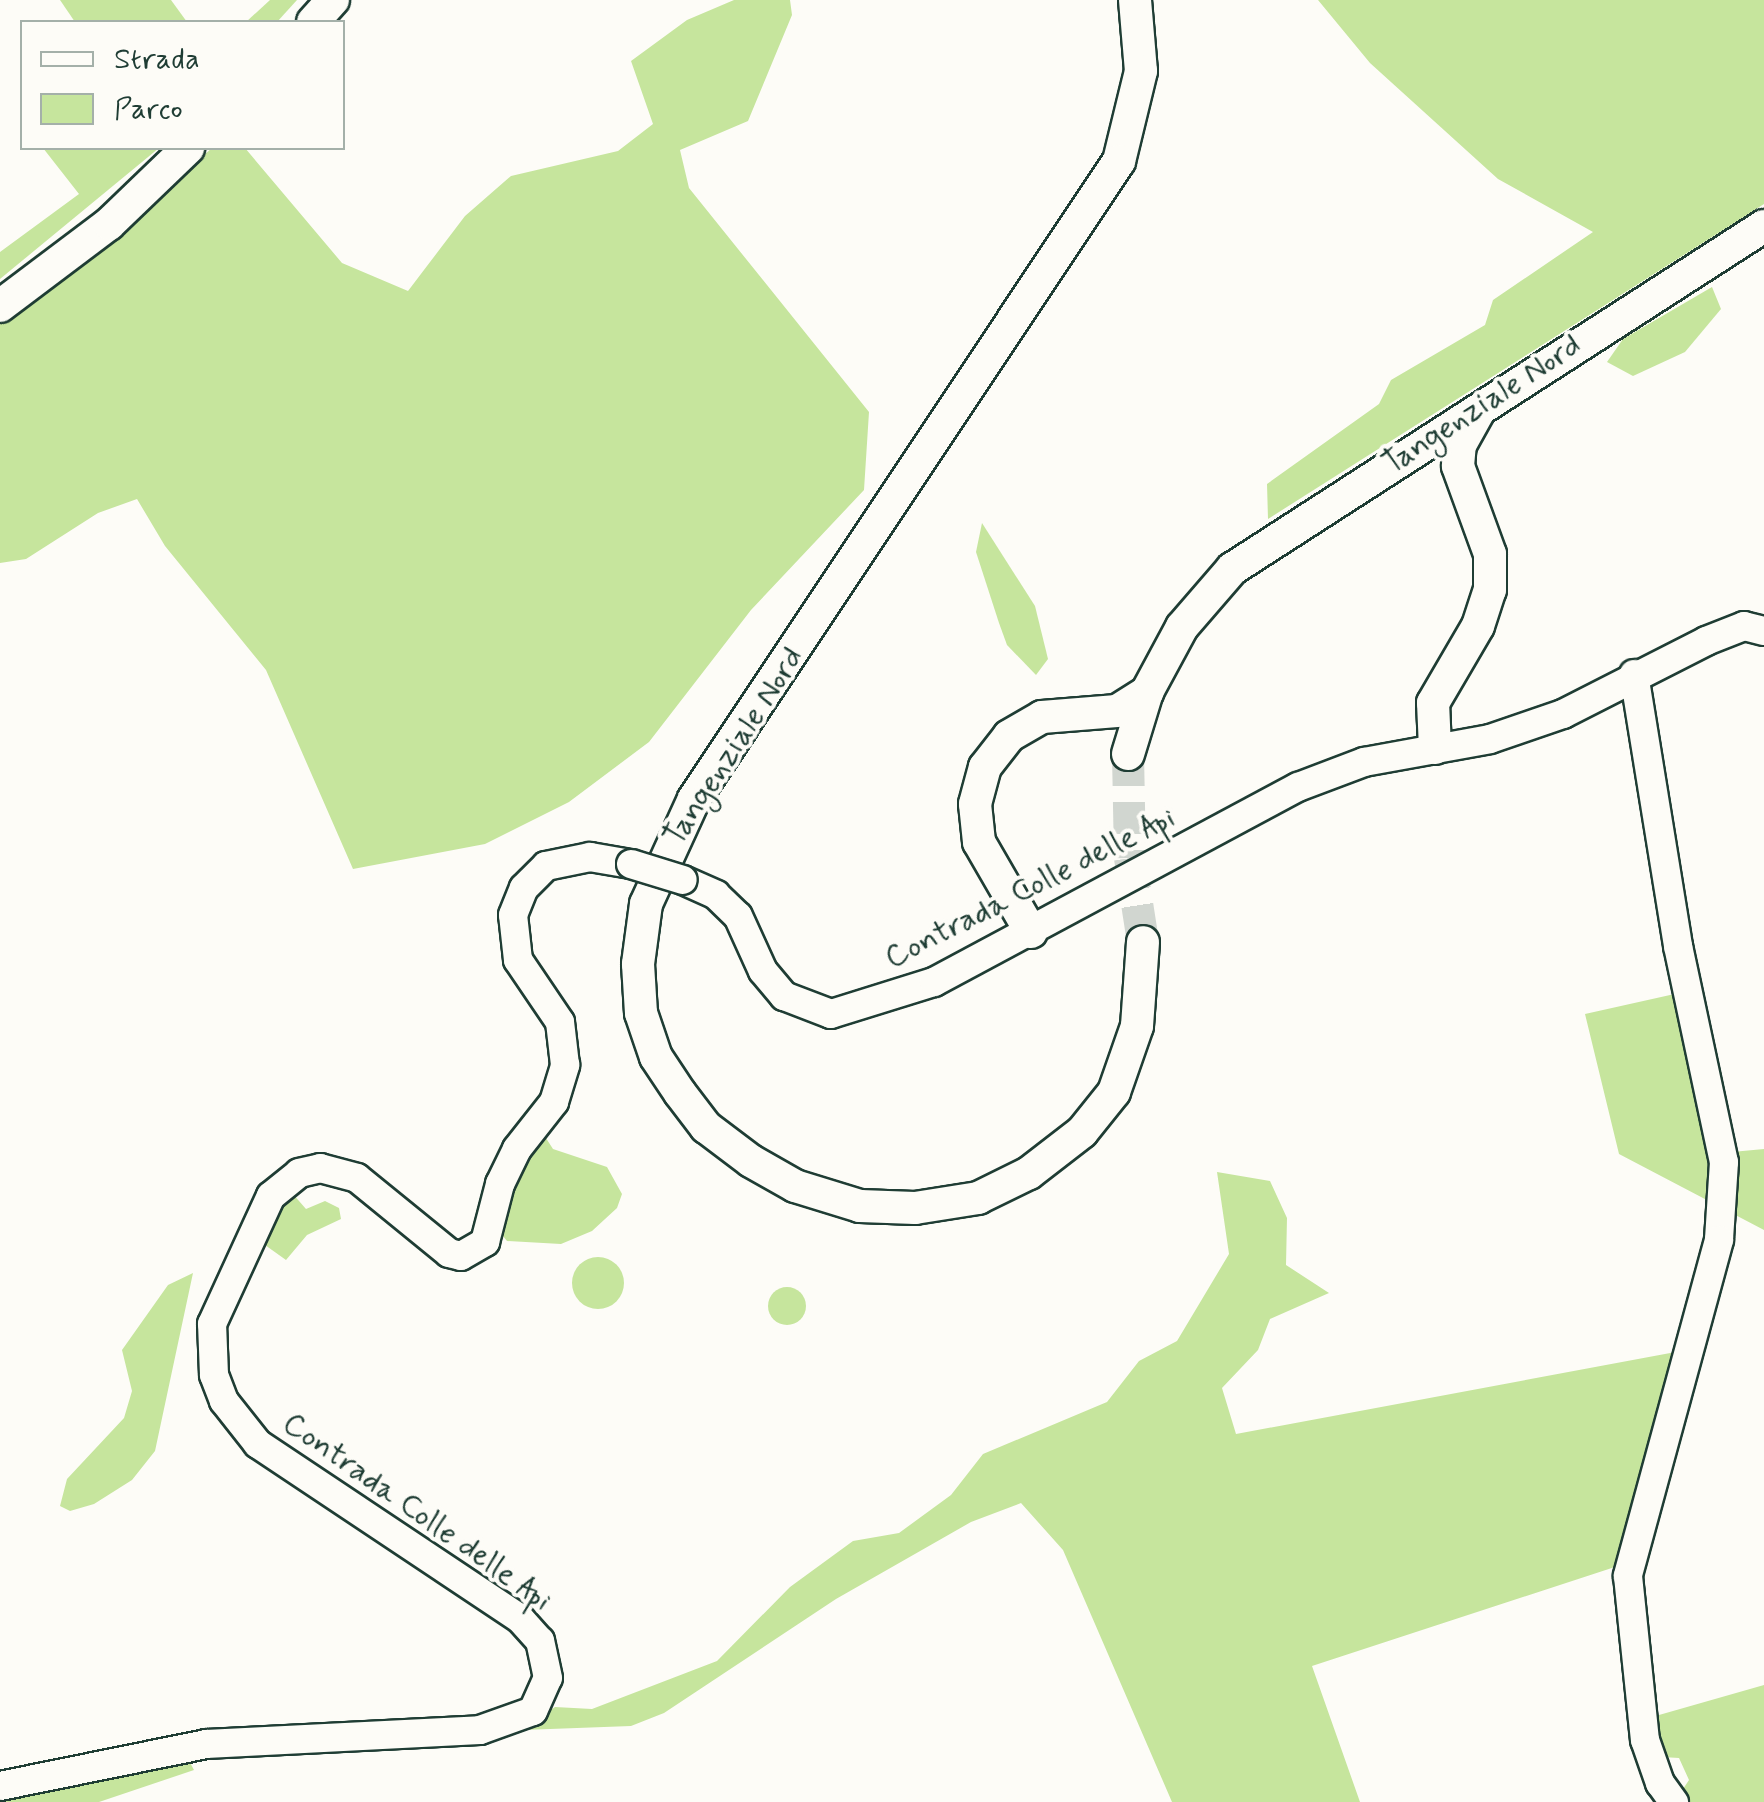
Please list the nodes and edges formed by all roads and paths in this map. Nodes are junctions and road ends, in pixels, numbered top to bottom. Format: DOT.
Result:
graph roads {
  1 [pos="333,0"];
  2 [pos="1136,0"];
  3 [pos="315,20"];
  4 [pos="186,150"];
  5 [pos="1764,226"];
  6 [pos="0,306"];
  7 [pos="1480,409"];
  8 [pos="1384,468"];
  9 [pos="1462,486"];
  10 [pos="1764,631"];
  11 [pos="1634,674"];
  12 [pos="1147,692"];
  13 [pos="1100,714"];
  14 [pos="1435,748"];
  15 [pos="1031,932"];
  16 [pos="1142,942"];
  17 [pos="0,1786"];
  18 [pos="1674,1802"];
  1 -- 3 [label="main road"];
  2 -- 16 [label="main road, Tangenziale Nord"];
  4 -- 6 [label="main road"];
  5 -- 7 [label="main road, Tangenziale Nord"];
  7 -- 8 [label="main road, Tangenziale Nord"];
  7 -- 9 [label="main road"];
  8 -- 9 [label="main road"];
  8 -- 12 [label="main road, Tangenziale Nord"];
  9 -- 14 [label="main road"];
  10 -- 11 [label="street, Contrada Colle delle Api"];
  11 -- 14 [label="street, Contrada Colle delle Api"];
  11 -- 18 [label="street"];
  12 -- 13 [label="main road"];
  12 -- 13 [label="main road, Tangenziale Nord"];
  13 -- 15 [label="main road"];
  14 -- 15 [label="street, Contrada Colle delle Api"];
  15 -- 17 [label="street, Contrada Colle delle Api, bridge"];
}
